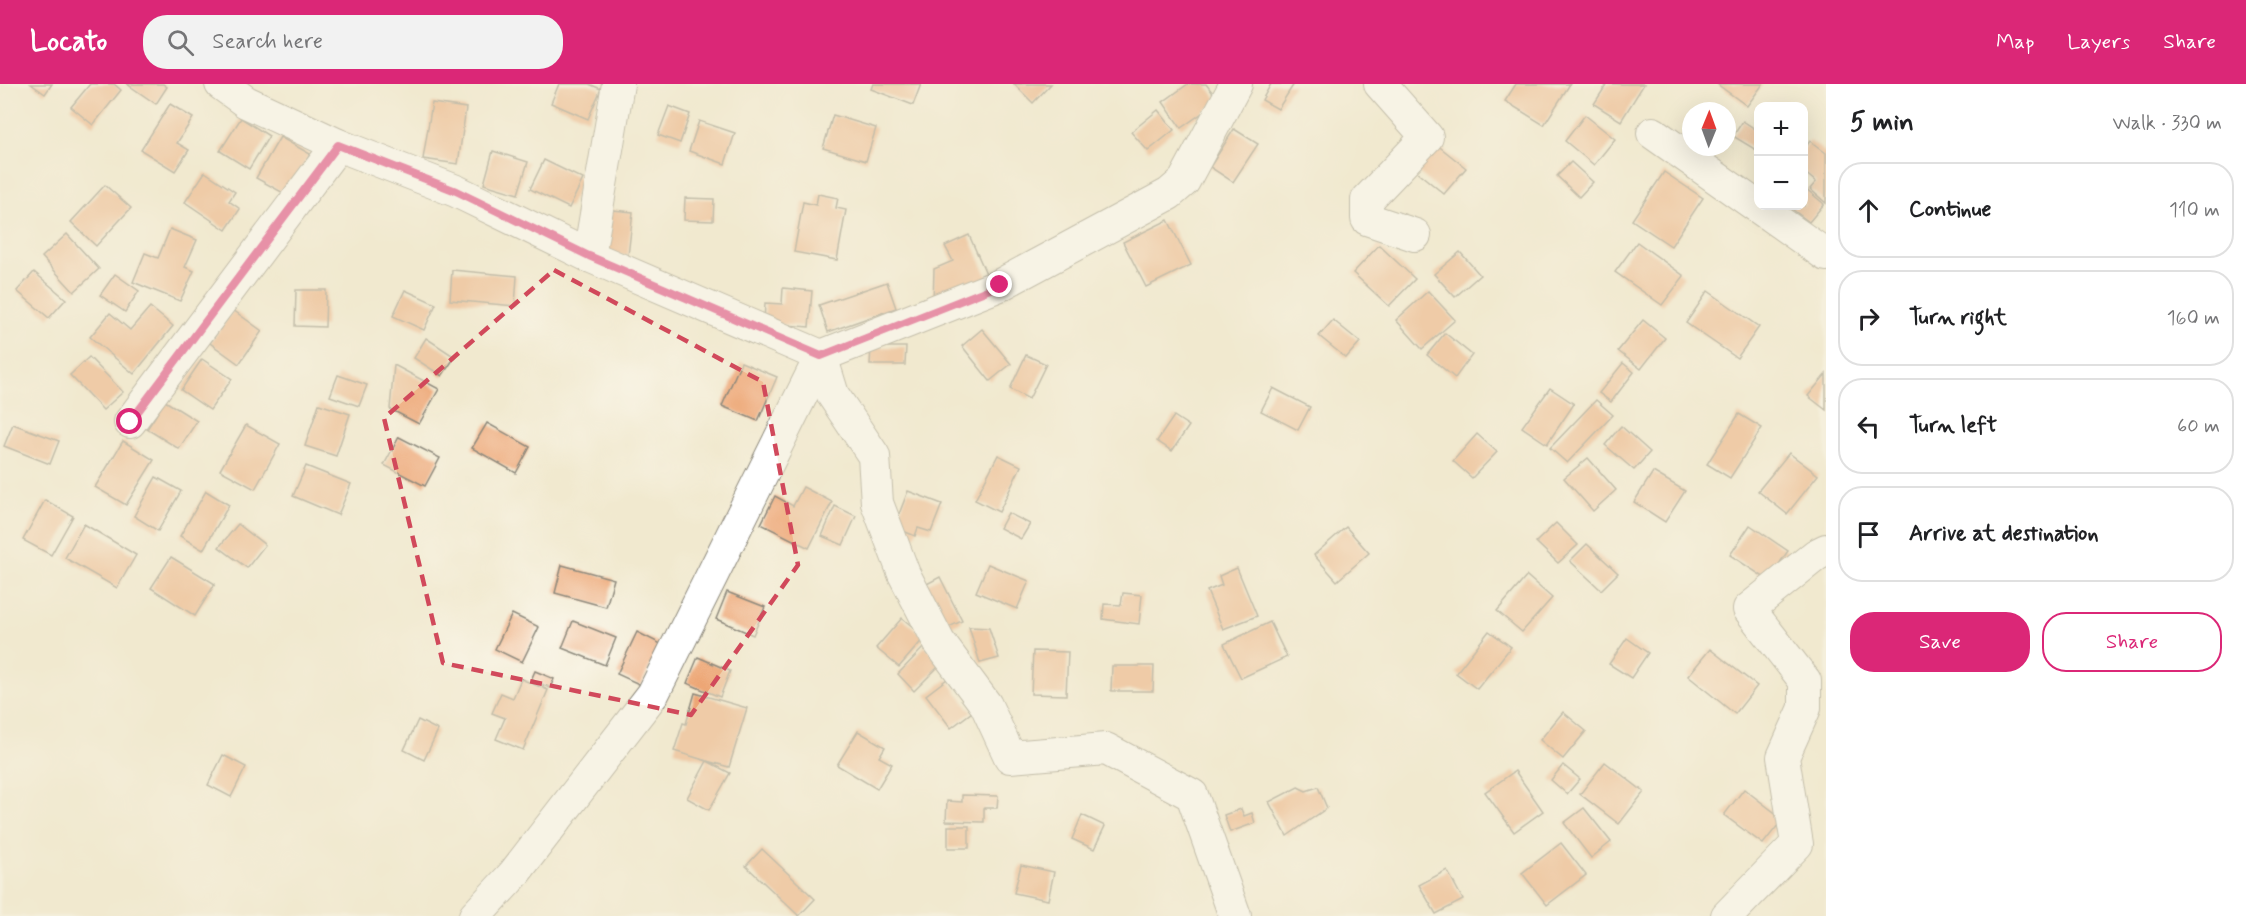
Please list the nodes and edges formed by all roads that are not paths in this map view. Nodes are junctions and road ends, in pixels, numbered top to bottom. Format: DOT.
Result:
graph roads {
  1 [pos="221,84"];
  2 [pos="618,84"];
  3 [pos="1236,84"];
  4 [pos="1380,84"];
  5 [pos="1653,133"];
  6 [pos="338,145"];
  7 [pos="1415,235"];
  8 [pos="1826,255"];
  9 [pos="589,256"];
  10 [pos="821,356"];
  11 [pos="130,422"];
  12 [pos="1826,550"];
  13 [pos="475,916"];
  14 [pos="1235,916"];
  15 [pos="1727,916"];
  1 -- 6 [label="street"];
  2 -- 9 [label="street"];
  3 -- 10 [label="street"];
  4 -- 7 [label="street"];
  5 -- 8 [label="street"];
  6 -- 9 [label="street"];
  6 -- 11 [label="street"];
  9 -- 10 [label="street"];
  10 -- 13 [label="street"];
  10 -- 14 [label="street"];
  12 -- 15 [label="street"];
}
